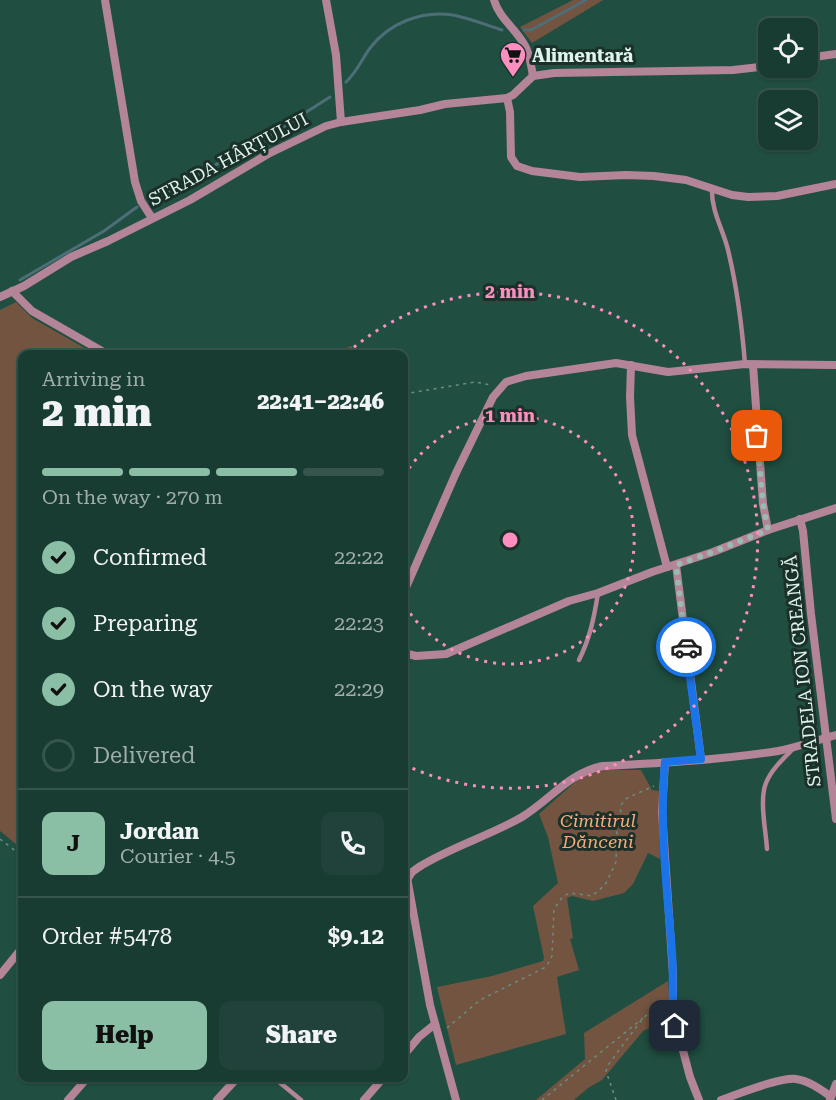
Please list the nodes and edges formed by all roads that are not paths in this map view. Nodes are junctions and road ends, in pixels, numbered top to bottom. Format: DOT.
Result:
graph roads {
  1 [pos="105,0"];
  2 [pos="326,0"];
  3 [pos="494,0"];
  4 [pos="836,54"];
  5 [pos="818,56"];
  6 [pos="758,67"];
  7 [pos="533,76"];
  8 [pos="507,98"];
  9 [pos="341,122"];
  10 [pos="836,184"];
  11 [pos="712,188"];
  12 [pos="152,218"];
  13 [pos="12,291"];
  14 [pos="0,297"];
  15 [pos="99,350"];
  16 [pos="631,365"];
  17 [pos="749,365"];
  18 [pos="836,365"];
  19 [pos="836,508"];
  20 [pos="800,519"];
  21 [pos="768,530"];
  22 [pos="672,566"];
  23 [pos="408,583"];
  24 [pos="597,594"];
  25 [pos="408,654"];
  26 [pos="579,660"];
  27 [pos="836,735"];
  28 [pos="825,739"];
  29 [pos="794,747"];
  30 [pos="701,759"];
  31 [pos="665,762"];
  32 [pos="836,819"];
  33 [pos="767,849"];
  34 [pos="408,877"];
  35 [pos="408,895"];
  36 [pos="18,953"];
  37 [pos="0,975"];
  38 [pos="437,1028"];
  39 [pos="408,1050"];
  40 [pos="84,1082"];
  41 [pos="233,1082"];
  42 [pos="279,1082"];
  43 [pos="380,1082"];
  44 [pos="836,1084"];
  45 [pos="830,1098"];
  46 [pos="68,1100"];
  47 [pos="217,1100"];
  48 [pos="301,1100"];
  49 [pos="364,1100"];
  50 [pos="456,1100"];
  51 [pos="699,1100"];
  52 [pos="721,1100"];
  1 -- 12 [label="street"];
  2 -- 9 [label="street"];
  3 -- 7 [label="street"];
  4 -- 5 [label="street"];
  6 -- 7 [label="street"];
  7 -- 8 [label="street"];
  8 -- 9 [label="street, STRADA HÂRȚULUI"];
  8 -- 11 [label="street"];
  9 -- 12 [label="street, STRADA HÂRȚULUI"];
  10 -- 11 [label="street"];
  11 -- 17 [label="lane"];
  12 -- 13 [label="street, STRADA HÂRȚULUI"];
  13 -- 14 [label="street, STRADA HÂRȚULUI"];
  13 -- 15 [label="street"];
  16 -- 17 [label="street"];
  16 -- 22 [label="street"];
  16 -- 23 [label="street"];
  17 -- 18 [label="street"];
  17 -- 21 [label="street"];
  19 -- 20 [label="street"];
  20 -- 21 [label="street"];
  20 -- 28 [label="street, STRADELA ION CREANGĂ"];
  21 -- 22 [label="street"];
  22 -- 24 [label="street"];
  22 -- 30 [label="street"];
  24 -- 25 [label="street"];
  24 -- 26 [label="lane"];
  27 -- 28 [label="street"];
  28 -- 29 [label="street"];
  28 -- 32 [label="street, STRADELA ION CREANGĂ"];
  29 -- 30 [label="street"];
  29 -- 33 [label="lane"];
  30 -- 31 [label="street"];
  31 -- 34 [label="street"];
  31 -- 51 [label="street"];
  35 -- 38 [label="street"];
  36 -- 37 [label="street"];
  38 -- 39 [label="street"];
  38 -- 50 [label="street"];
  40 -- 46 [label="street"];
  41 -- 47 [label="street"];
  42 -- 48 [label="lane"];
  43 -- 49 [label="street"];
  44 -- 45 [label="street"];
  45 -- 52 [label="street"];
}
